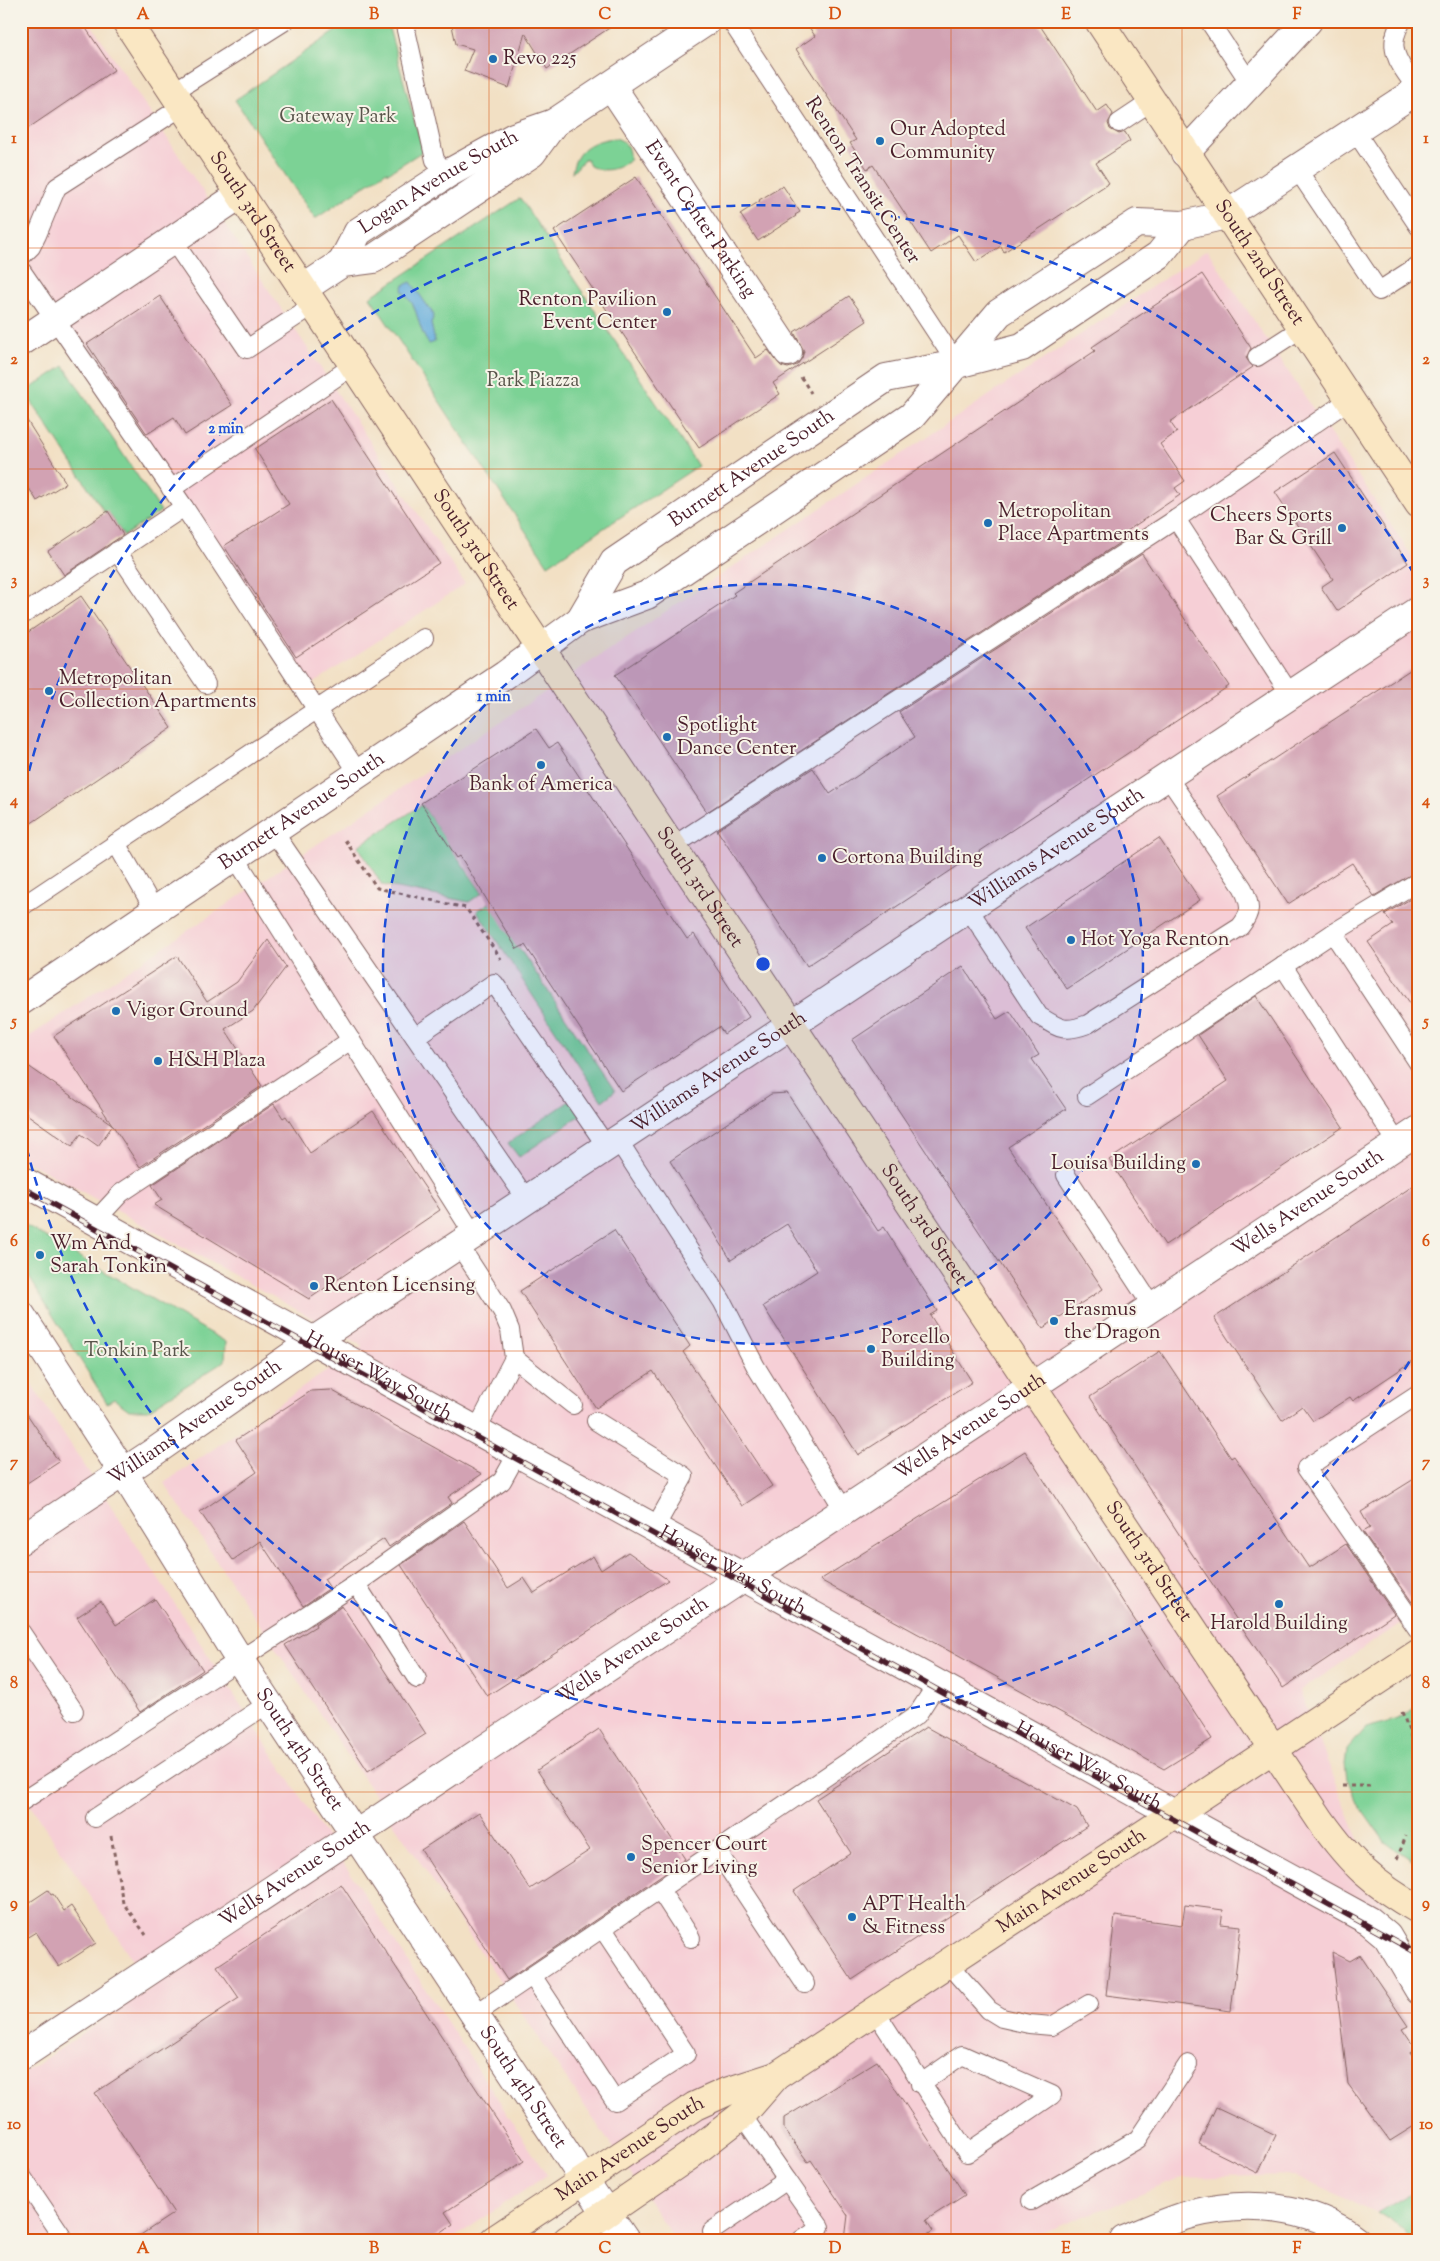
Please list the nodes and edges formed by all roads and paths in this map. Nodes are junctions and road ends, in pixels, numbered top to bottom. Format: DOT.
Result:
graph roads {
  1 [pos="126,21"];
  2 [pos="285,21"];
  3 [pos="404,21"];
  4 [pos="707,21"];
  5 [pos="731,21"];
  6 [pos="1099,21"];
  7 [pos="1209,21"];
  8 [pos="1308,21"];
  9 [pos="1402,21"];
  10 [pos="1250,83"];
  11 [pos="612,87"];
  12 [pos="1418,90"];
  13 [pos="178,99"];
  14 [pos="1152,102"];
  15 [pos="1119,123"];
  16 [pos="554,124"];
  17 [pos="1355,131"];
  18 [pos="1185,153"];
  19 [pos="1296,169"];
  20 [pos="447,174"];
  21 [pos="241,194"];
  22 [pos="1226,215"];
  23 [pos="1183,225"];
  24 [pos="1419,227"];
  25 [pos="172,239"];
  26 [pos="21,257"];
  27 [pos="342,263"];
  28 [pos="1419,265"];
  29 [pos="21,270"];
  30 [pos="309,296"];
  31 [pos="54,319"];
  32 [pos="1302,328"];
  33 [pos="21,342"];
  34 [pos="788,352"];
  35 [pos="1257,357"];
  36 [pos="957,364"];
  37 [pos="354,365"];
  38 [pos="1350,400"];
  39 [pos="171,489"];
  40 [pos="1419,504"];
  41 [pos="184,507"];
  42 [pos="1176,519"];
  43 [pos="117,551"];
  44 [pos="1419,610"];
  45 [pos="21,616"];
  46 [pos="580,620"];
  47 [pos="424,638"];
  48 [pos="542,649"];
  49 [pos="206,684"];
  50 [pos="1290,694"];
  51 [pos="315,711"];
  52 [pos="359,774"];
  53 [pos="1167,776"];
  54 [pos="273,831"];
  55 [pos="116,843"];
  56 [pos="673,846"];
  57 [pos="235,857"];
  58 [pos="1419,881"];
  59 [pos="21,907"];
  60 [pos="968,908"];
  61 [pos="155,911"];
  62 [pos="1333,933"];
  63 [pos="1282,966"];
  64 [pos="21,1001"];
  65 [pos="792,1025"];
  66 [pos="415,1037"];
  67 [pos="351,1040"];
  68 [pos="1419,1064"];
  69 [pos="1087,1096"];
  70 [pos="1408,1137"];
  71 [pos="612,1144"];
  72 [pos="1066,1175"];
  73 [pos="21,1180"];
  74 [pos="527,1200"];
  75 [pos="96,1220"];
  76 [pos="467,1240"];
  77 [pos="1152,1306"];
  78 [pos="21,1315"];
  79 [pos="313,1341"];
  80 [pos="514,1358"];
  81 [pos="1032,1385"];
  82 [pos="1419,1394"];
  83 [pos="573,1405"];
  84 [pos="596,1421"];
  85 [pos="476,1431"];
  86 [pos="517,1454"];
  87 [pos="123,1472"];
  88 [pos="844,1510"];
  89 [pos="654,1529"];
  90 [pos="21,1540"];
  91 [pos="742,1577"];
  92 [pos="356,1584"];
  93 [pos="1419,1630"];
  94 [pos="21,1632"];
  95 [pos="1419,1653"];
  96 [pos="239,1659"];
  97 [pos="417,1679"];
  98 [pos="937,1684"];
  99 [pos="269,1704"];
  100 [pos="74,1711"];
  101 [pos="1402,1712"];
  102 [pos="1412,1739"];
  103 [pos="1272,1750"];
  104 [pos="1342,1786"];
  105 [pos="1374,1786"];
  106 [pos="21,1802"];
  107 [pos="101,1814"];
  108 [pos="1173,1815"];
  109 [pos="354,1835"];
  110 [pos="1406,1836"];
  111 [pos="717,1851"];
  112 [pos="1397,1860"];
  113 [pos="660,1890"];
  114 [pos="1419,1910"];
  115 [pos="603,1929"];
  116 [pos="146,1935"];
  117 [pos="691,1938"];
  118 [pos="948,1964"];
  119 [pos="533,1977"];
  120 [pos="805,1984"];
  121 [pos="1419,1990"];
  122 [pos="1089,2004"];
  123 [pos="875,2011"];
  124 [pos="474,2015"];
  125 [pos="21,2056"];
  126 [pos="1188,2064"];
  127 [pos="776,2076"];
  128 [pos="920,2084"];
  129 [pos="742,2115"];
  130 [pos="21,2175"];
  131 [pos="584,2180"];
  132 [pos="787,2180"];
  133 [pos="1031,2202"];
  134 [pos="606,2212"];
  135 [pos="712,2231"];
  136 [pos="65,2240"];
  137 [pos="494,2240"];
  138 [pos="567,2240"];
  139 [pos="624,2240"];
  140 [pos="801,2240"];
  141 [pos="1124,2240"];
  142 [pos="1356,2240"];
  1 -- 13 [label="main road, South 3rd Street"];
  2 -- 13 [label="lane"];
  3 -- 20 [label="lane"];
  4 -- 11 [label="street, Logan Avenue South"];
  5 -- 36 [label="lane, Renton Transit Center"];
  6 -- 14 [label="main road, South 2nd Street"];
  7 -- 10 [label="lane"];
  8 -- 10 [label="street"];
  9 -- 12 [label="lane"];
  10 -- 18 [label="street"];
  11 -- 16 [label="street, Logan Avenue South"];
  11 -- 34 [label="street, Event Center Parking"];
  12 -- 17 [label="street, Burnett Avenue South"];
  13 -- 21 [label="main road, South 3rd Street"];
  13 -- 26 [label="lane"];
  14 -- 15 [label="lane"];
  14 -- 18 [label="main road, South 2nd Street"];
  16 -- 20 [label="street, Logan Avenue South"];
  16 -- 27 [label="street, Logan Avenue South"];
  17 -- 19 [label="street, Burnett Avenue South"];
  17 -- 24 [label="lane"];
  18 -- 22 [label="main road, South 2nd Street"];
  19 -- 22 [label="street, Burnett Avenue South"];
  19 -- 28 [label="lane"];
  20 -- 27 [label="street, Logan Avenue South"];
  21 -- 25 [label="street"];
  21 -- 30 [label="main road, South 3rd Street"];
  22 -- 23 [label="street, Burnett Avenue South"];
  22 -- 32 [label="main road, South 2nd Street"];
  23 -- 36 [label="street, Burnett Avenue South"];
  23 -- 36 [label="street, Burnett Avenue South"];
  25 -- 30 [label="lane"];
  25 -- 31 [label="street"];
  27 -- 30 [label="street, Logan Avenue South"];
  29 -- 31 [label="lane"];
  30 -- 37 [label="main road, South 3rd Street"];
  31 -- 33 [label="street"];
  31 -- 39 [label="lane"];
  32 -- 35 [label="lane"];
  32 -- 38 [label="main road, South 2nd Street"];
  36 -- 46 [label="street, Burnett Avenue South"];
  36 -- 46 [label="street, Burnett Avenue South"];
  37 -- 39 [label="lane"];
  37 -- 48 [label="main road, South 3rd Street"];
  38 -- 40 [label="main road, South 2nd Street"];
  38 -- 42 [label="lane"];
  39 -- 41 [label="lane"];
  41 -- 43 [label="lane"];
  41 -- 51 [label="lane"];
  42 -- 50 [label="lane"];
  42 -- 56 [label="lane"];
  43 -- 45 [label="lane"];
  43 -- 49 [label="lane"];
  44 -- 50 [label="street, Williams Avenue South"];
  46 -- 48 [label="street, Burnett Avenue South"];
  47 -- 51 [label="lane"];
  48 -- 52 [label="street, Burnett Avenue South"];
  48 -- 56 [label="main road, South 3rd Street"];
  50 -- 53 [label="street, Williams Avenue South"];
  51 -- 52 [label="lane"];
  51 -- 55 [label="lane"];
  52 -- 54 [label="street, Burnett Avenue South"];
  53 -- 60 [label="street, Williams Avenue South"];
  53 -- 60 [label="lane"];
  54 -- 57 [label="street, Burnett Avenue South"];
  54 -- 66 [label="lane"];
  55 -- 59 [label="lane"];
  55 -- 61 [label="lane"];
  56 -- 65 [label="main road, South 3rd Street"];
  57 -- 61 [label="street, Burnett Avenue South"];
  57 -- 67 [label="lane"];
  58 -- 62 [label="lane"];
  60 -- 65 [label="street, Williams Avenue South"];
  61 -- 64 [label="street, Burnett Avenue South"];
  62 -- 63 [label="lane"];
  62 -- 68 [label="lane"];
  63 -- 69 [label="lane"];
  63 -- 70 [label="lane"];
  65 -- 71 [label="street, Williams Avenue South"];
  65 -- 81 [label="main road, South 3rd Street"];
  66 -- 71 [label="lane"];
  66 -- 74 [label="lane"];
  67 -- 75 [label="lane"];
  67 -- 76 [label="lane"];
  70 -- 77 [label="street, Wells Avenue South"];
  71 -- 74 [label="street, Williams Avenue South"];
  71 -- 88 [label="lane"];
  72 -- 77 [label="lane"];
  73 -- 75 [label="street, Houser Way South"];
  74 -- 76 [label="street, Williams Avenue South"];
  75 -- 79 [label="street, Houser Way South"];
  76 -- 79 [label="street, Williams Avenue South"];
  76 -- 80 [label="lane"];
  77 -- 81 [label="street, Wells Avenue South"];
  78 -- 87 [label="street, South 4th Street"];
  79 -- 85 [label="street, Houser Way South"];
  79 -- 87 [label="street, Williams Avenue South"];
  80 -- 83 [label="lane"];
  80 -- 85 [label="lane"];
  81 -- 88 [label="street, Wells Avenue South"];
  81 -- 103 [label="main road, South 3rd Street"];
  82 -- 93 [label="lane"];
  84 -- 89 [label="lane"];
  85 -- 86 [label="street, Houser Way South"];
  86 -- 89 [label="street, Houser Way South"];
  86 -- 92 [label="lane"];
  87 -- 90 [label="street, Williams Avenue South"];
  87 -- 96 [label="street, South 4th Street"];
  88 -- 91 [label="street, Wells Avenue South"];
  89 -- 91 [label="street, Houser Way South"];
  91 -- 98 [label="street, Houser Way South"];
  91 -- 109 [label="street, Wells Avenue South"];
  92 -- 96 [label="lane"];
  92 -- 97 [label="lane"];
  94 -- 100 [label="lane"];
  95 -- 103 [label="main road, Main Avenue South"];
  96 -- 99 [label="street, South 4th Street"];
  96 -- 106 [label="lane"];
  98 -- 108 [label="street, Houser Way South"];
  98 -- 111 [label="lane"];
  99 -- 107 [label="lane"];
  99 -- 109 [label="street, South 4th Street"];
  101 -- 102 [label="path"];
  103 -- 108 [label="main road, Main Avenue South"];
  103 -- 114 [label="main road, South 3rd Street"];
  104 -- 105 [label="path"];
  107 -- 116 [label="path"];
  108 -- 118 [label="main road, Main Avenue South"];
  108 -- 121 [label="street, Houser Way South"];
  109 -- 124 [label="street, South 4th Street"];
  109 -- 125 [label="street, Wells Avenue South"];
  110 -- 112 [label="path"];
  111 -- 113 [label="lane"];
  111 -- 120 [label="lane"];
  113 -- 115 [label="lane"];
  113 -- 117 [label="lane"];
  115 -- 119 [label="lane"];
  115 -- 119 [label="lane"];
  118 -- 122 [label="lane"];
  118 -- 123 [label="main road, Main Avenue South"];
  119 -- 124 [label="lane"];
  123 -- 127 [label="main road, Main Avenue South"];
  123 -- 128 [label="lane"];
  124 -- 131 [label="street, South 4th Street"];
  126 -- 133 [label="lane"];
  127 -- 129 [label="main road, Main Avenue South"];
  127 -- 131 [label="main road, Main Avenue South"];
  128 -- 128 [label="lane"];
  129 -- 132 [label="lane"];
  129 -- 134 [label="main road, Main Avenue South"];
  130 -- 136 [label="lane"];
  131 -- 134 [label="street, South 4th Street"];
  131 -- 137 [label="main road, Main Avenue South"];
  132 -- 135 [label="lane"];
  132 -- 140 [label="lane"];
  134 -- 138 [label="main road, Main Avenue South"];
  134 -- 139 [label="street, South 4th Street"];
  141 -- 142 [label="street"];
}
